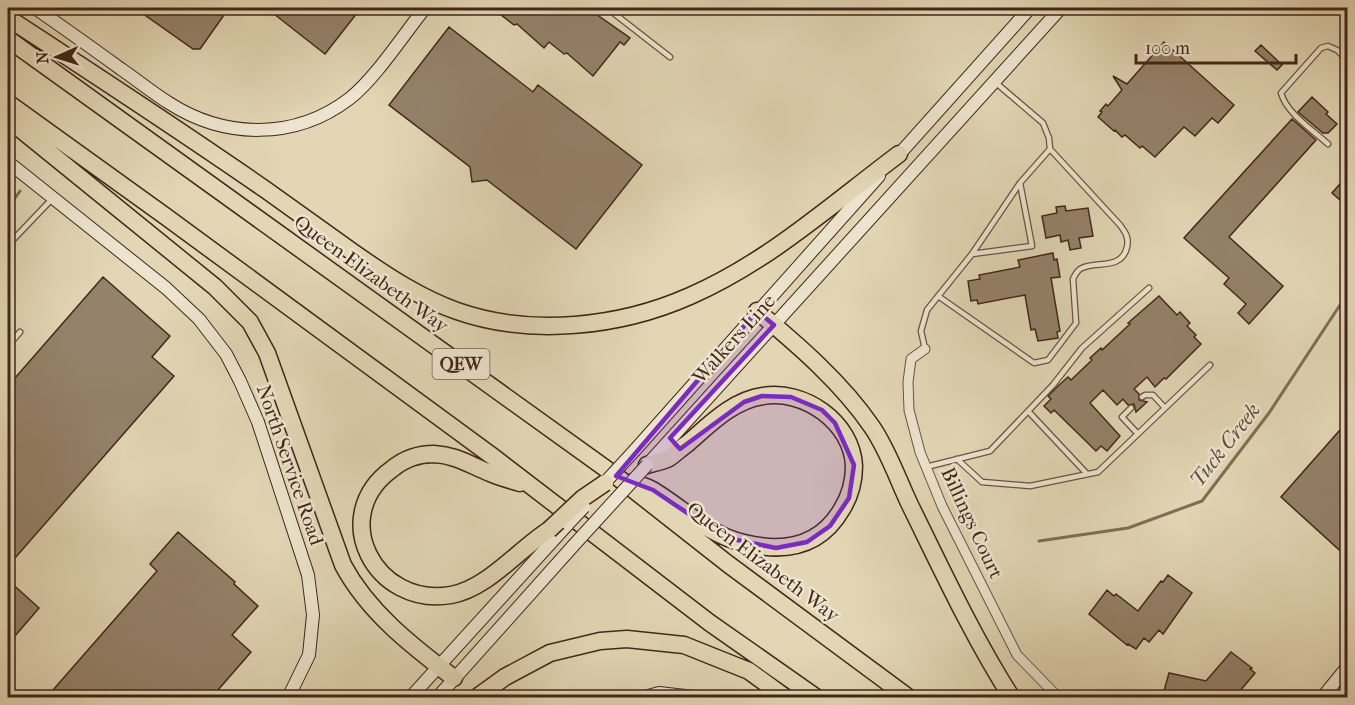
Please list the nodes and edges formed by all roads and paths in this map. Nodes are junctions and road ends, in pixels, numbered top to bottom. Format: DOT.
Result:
graph roads {
  1 [pos="35,8"];
  2 [pos="424,8"];
  3 [pos="607,8"];
  4 [pos="1030,8"];
  5 [pos="1061,8"];
  6 [pos="8,18"];
  7 [pos="8,39"];
  8 [pos="1342,54"];
  9 [pos="670,57"];
  10 [pos="995,82"];
  11 [pos="8,103"];
  12 [pos="8,119"];
  13 [pos="1328,144"];
  14 [pos="1050,148"];
  15 [pos="899,154"];
  16 [pos="8,162"];
  17 [pos="1020,183"];
  18 [pos="53,197"];
  19 [pos="8,245"];
  20 [pos="972,254"];
  21 [pos="1149,288"];
  22 [pos="938,296"];
  23 [pos="757,311"];
  24 [pos="774,325"];
  25 [pos="20,332"];
  26 [pos="8,346"];
  27 [pos="925,349"];
  28 [pos="1210,365"];
  29 [pos="1142,397"];
  30 [pos="1131,408"];
  31 [pos="1165,408"];
  32 [pos="1028,411"];
  33 [pos="1138,434"];
  34 [pos="957,459"];
  35 [pos="648,465"];
  36 [pos="926,467"];
  37 [pos="1087,474"];
  38 [pos="611,479"];
  39 [pos="710,623"];
  40 [pos="438,666"];
  41 [pos="1347,666"];
  42 [pos="454,678"];
  43 [pos="288,698"];
  44 [pos="410,698"];
  45 [pos="437,698"];
  46 [pos="476,698"];
  47 [pos="641,698"];
  48 [pos="703,698"];
  49 [pos="786,698"];
  50 [pos="817,698"];
  51 [pos="909,698"];
  52 [pos="1012,698"];
  53 [pos="1059,698"];
  54 [pos="1322,698"];
  1 -- 2 [label="main road"];
  3 -- 9 [label="lane"];
  4 -- 15 [label="main road, Walkers Line"];
  5 -- 10 [label="main road, Walkers Line"];
  6 -- 15 [label="highway"];
  7 -- 38 [label="highway, Queen Elizabeth Way / QEW"];
  8 -- 13 [label="lane"];
  10 -- 14 [label="lane"];
  10 -- 24 [label="main road, Walkers Line"];
  11 -- 39 [label="highway, QEW"];
  12 -- 40 [label="highway"];
  14 -- 17 [label="lane"];
  14 -- 22 [label="lane"];
  15 -- 23 [label="main road, Walkers Line"];
  16 -- 18 [label="main road, North Service Road"];
  17 -- 20 [label="lane"];
  17 -- 20 [label="lane"];
  18 -- 19 [label="lane"];
  18 -- 43 [label="main road, North Service Road"];
  20 -- 22 [label="lane"];
  21 -- 32 [label="lane"];
  22 -- 27 [label="lane"];
  23 -- 24 [label="highway"];
  23 -- 38 [label="main road, Walkers Line, bridge"];
  24 -- 35 [label="main road, Walkers Line"];
  24 -- 52 [label="highway"];
  25 -- 26 [label="lane"];
  27 -- 36 [label="street, Billings Court"];
  28 -- 31 [label="lane"];
  29 -- 31 [label="lane"];
  30 -- 33 [label="lane"];
  31 -- 33 [label="lane"];
  32 -- 34 [label="lane"];
  32 -- 37 [label="lane"];
  33 -- 37 [label="lane"];
  34 -- 36 [label="lane"];
  34 -- 37 [label="lane"];
  35 -- 38 [label="highway"];
  35 -- 42 [label="main road, Walkers Line, bridge"];
  36 -- 53 [label="street, Billings Court"];
  38 -- 39 [label="highway, bridge"];
  38 -- 40 [label="main road, Walkers Line, bridge"];
  38 -- 51 [label="highway, Queen Elizabeth Way / QEW"];
  39 -- 50 [label="highway, QEW"];
  40 -- 42 [label="highway"];
  40 -- 44 [label="main road, Walkers Line"];
  41 -- 54 [label="main road"];
  42 -- 45 [label="main road, Walkers Line"];
  46 -- 49 [label="highway"];
  47 -- 48 [label="main road"];
}
